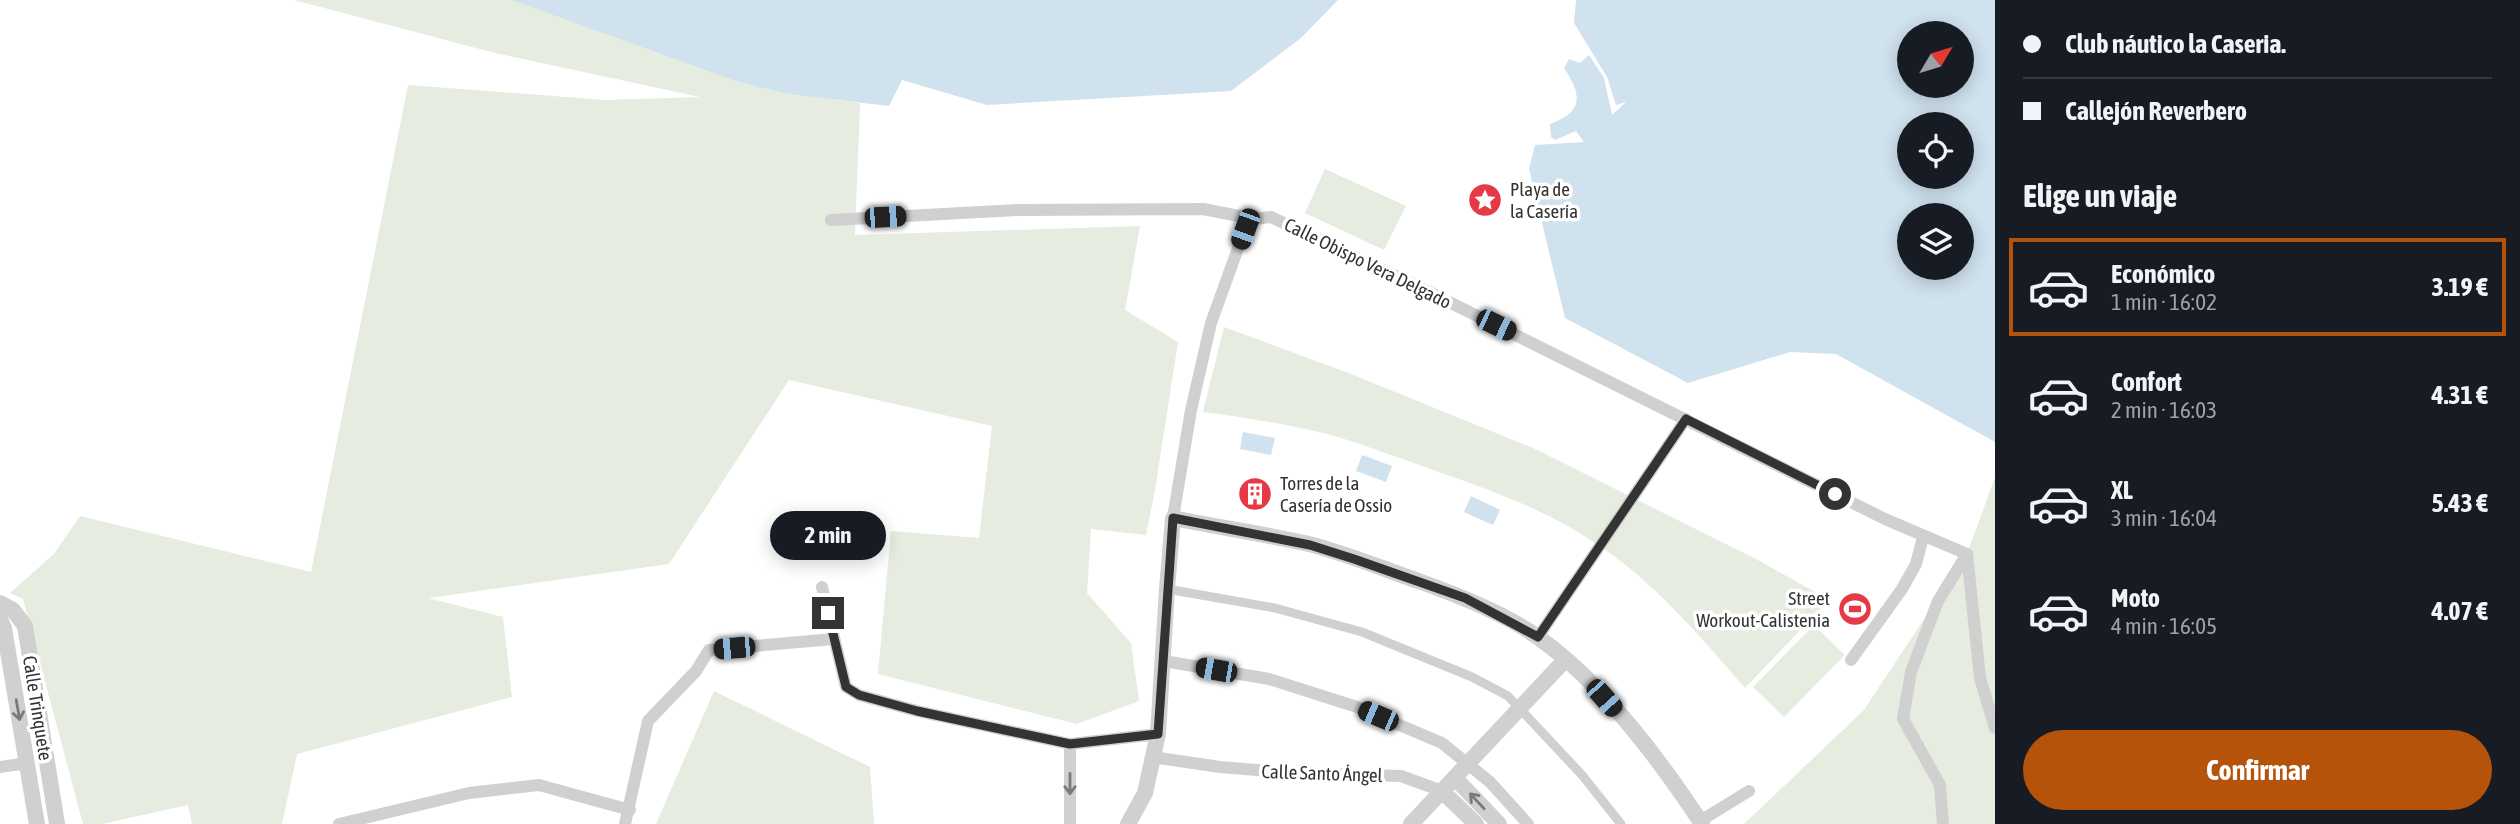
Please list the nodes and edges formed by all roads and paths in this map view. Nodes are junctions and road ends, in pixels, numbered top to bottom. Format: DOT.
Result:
graph roads {
  1 [pos="1254,219"];
  2 [pos="831,220"];
  3 [pos="1686,419"];
  4 [pos="1173,518"];
  5 [pos="1923,537"];
  6 [pos="1967,554"];
  7 [pos="822,587"];
  8 [pos="1167,589"];
  9 [pos="0,603"];
  10 [pos="0,619"];
  11 [pos="1538,637"];
  12 [pos="834,639"];
  13 [pos="1164,660"];
  14 [pos="1565,660"];
  15 [pos="1851,660"];
  16 [pos="1519,710"];
  17 [pos="1995,728"];
  18 [pos="1158,734"];
  19 [pos="1070,744"];
  20 [pos="1153,757"];
  21 [pos="27,763"];
  22 [pos="1469,763"];
  23 [pos="0,767"];
  24 [pos="1455,778"];
  25 [pos="1749,790"];
  26 [pos="1442,791"];
  27 [pos="629,810"];
  28 [pos="1701,822"];
  29 [pos="37,824"];
  30 [pos="57,824"];
  31 [pos="339,824"];
  32 [pos="625,824"];
  33 [pos="1070,824"];
  34 [pos="1128,824"];
  35 [pos="1411,824"];
  36 [pos="1476,824"];
  37 [pos="1499,824"];
  38 [pos="1528,824"];
  39 [pos="1621,824"];
  40 [pos="1943,824"];
  1 -- 2 [label="street, Calle Obispo Vera Delgado"];
  1 -- 3 [label="street, Calle Obispo Vera Delgado"];
  1 -- 4 [label="street"];
  3 -- 5 [label="street, Calle Obispo Vera Delgado"];
  3 -- 11 [label="street"];
  4 -- 8 [label="street"];
  4 -- 11 [label="street"];
  5 -- 6 [label="street, Calle Obispo Vera Delgado"];
  5 -- 15 [label="street"];
  6 -- 17 [label="street"];
  6 -- 40 [label="street"];
  7 -- 12 [label="street"];
  8 -- 13 [label="street"];
  8 -- 16 [label="street"];
  9 -- 30 [label="street, Calle Trinquete"];
  10 -- 21 [label="street, Calle Trinquete, one-way"];
  11 -- 14 [label="street"];
  12 -- 19 [label="street"];
  12 -- 27 [label="street"];
  13 -- 18 [label="street"];
  13 -- 22 [label="street"];
  14 -- 16 [label="street"];
  14 -- 28 [label="street"];
  16 -- 22 [label="street"];
  16 -- 39 [label="street"];
  18 -- 19 [label="street"];
  18 -- 20 [label="street"];
  19 -- 33 [label="street, one-way"];
  20 -- 26 [label="street, Calle Santo Ángel"];
  20 -- 34 [label="street"];
  21 -- 23 [label="street"];
  21 -- 29 [label="street, Calle Trinquete"];
  22 -- 24 [label="street"];
  22 -- 38 [label="street"];
  24 -- 26 [label="street"];
  37 -- 24 [label="street, one-way"];
  25 -- 28 [label="street"];
  26 -- 35 [label="street"];
  26 -- 36 [label="street, Calle Santo Ángel"];
  27 -- 31 [label="street"];
  27 -- 32 [label="street"];
}
